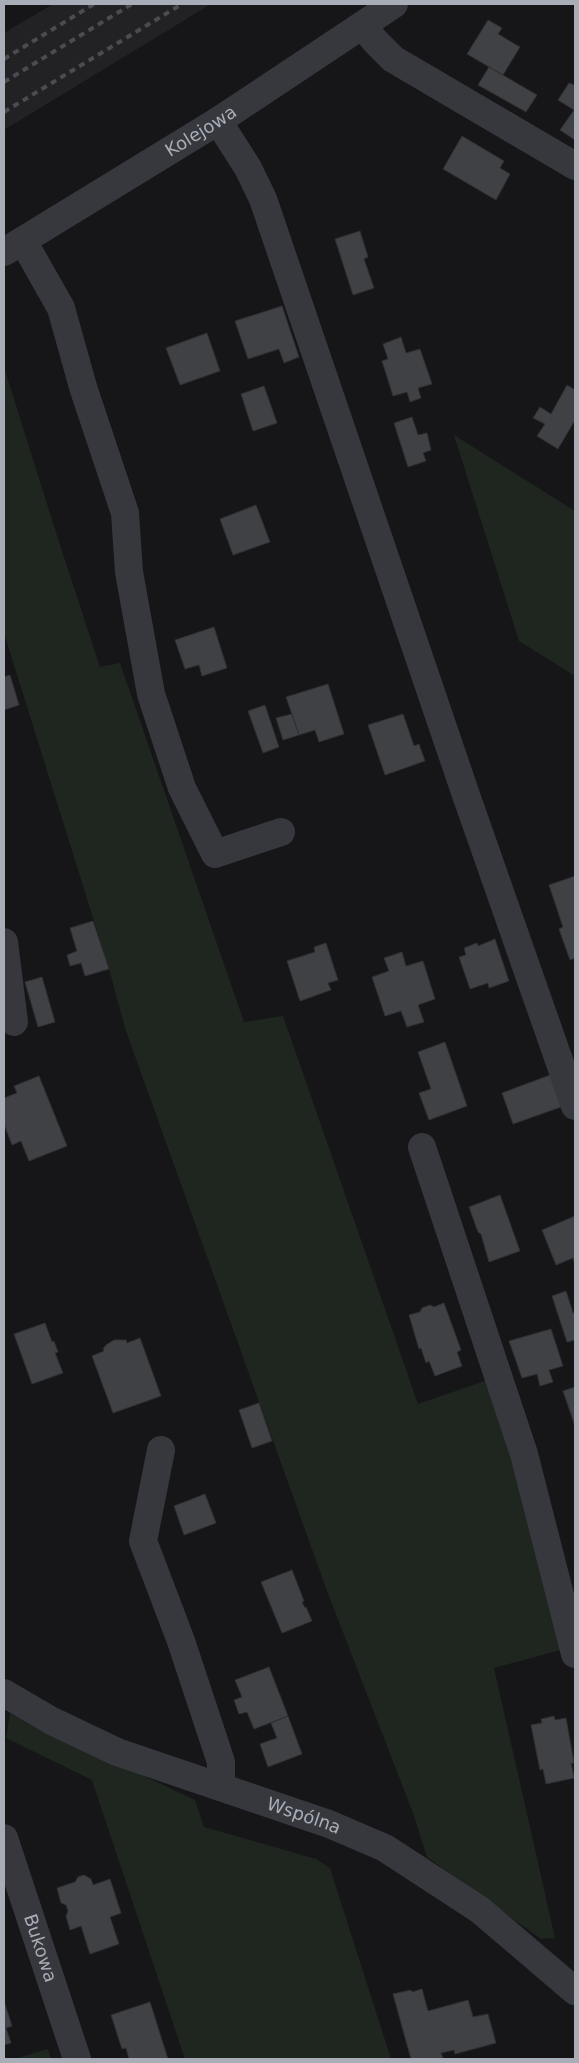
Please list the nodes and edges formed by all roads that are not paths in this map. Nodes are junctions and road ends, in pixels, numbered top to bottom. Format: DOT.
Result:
graph roads {
  1 [pos="394,4"];
  2 [pos="363,26"];
  3 [pos="218,121"];
  4 [pos="575,166"];
  5 [pos="13,247"];
  6 [pos="281,832"];
  7 [pos="4,942"];
  8 [pos="14,1022"];
  9 [pos="575,1106"];
  10 [pos="422,1148"];
  11 [pos="161,1450"];
  12 [pos="575,1654"];
  13 [pos="4,1692"];
  14 [pos="221,1787"];
  15 [pos="4,1838"];
  16 [pos="575,1991"];
  17 [pos="76,2059"];
  1 -- 2 [label="street, Kolejowa"];
  2 -- 3 [label="street, Kolejowa"];
  2 -- 4 [label="street"];
  3 -- 5 [label="street, Kolejowa"];
  3 -- 9 [label="street"];
  5 -- 6 [label="street"];
  7 -- 8 [label="street"];
  10 -- 12 [label="street"];
  11 -- 14 [label="street"];
  13 -- 14 [label="street, Wspólna"];
  14 -- 16 [label="street, Wspólna"];
  15 -- 17 [label="street, Bukowa"];
}
